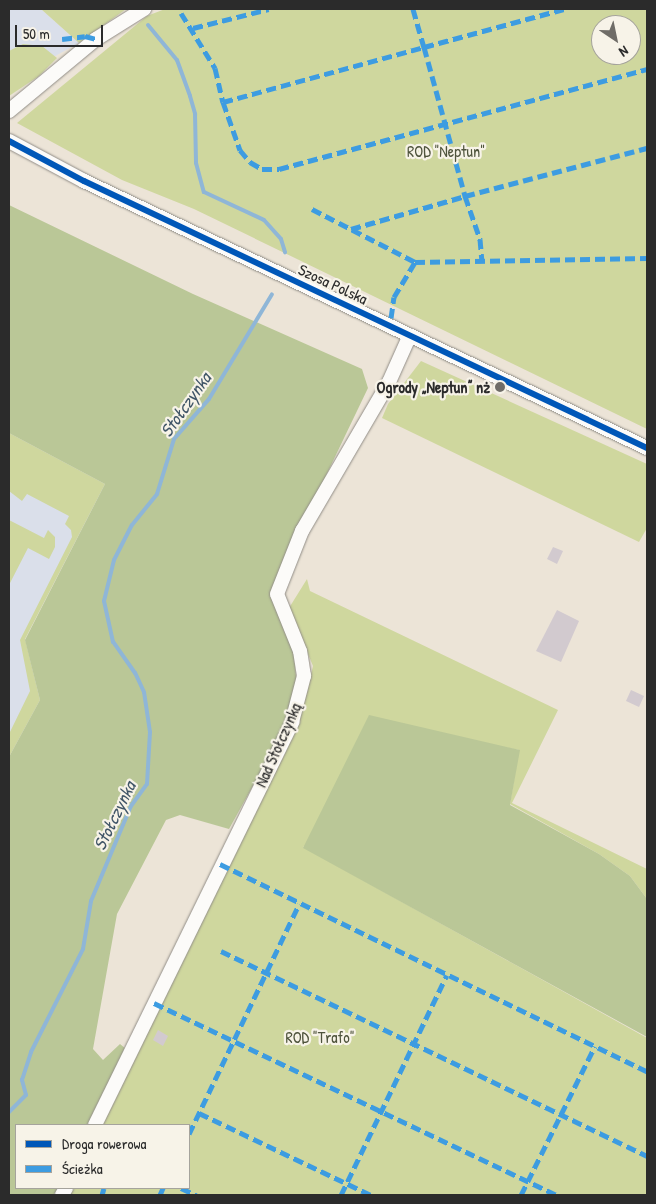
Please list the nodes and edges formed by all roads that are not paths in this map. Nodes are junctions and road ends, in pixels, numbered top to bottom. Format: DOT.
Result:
graph roads {
  1 [pos="144,9"];
  2 [pos="9,111"];
  3 [pos="9,141"];
  4 [pos="410,335"];
  5 [pos="647,448"];
  6 [pos="95,1124"];
  1 -- 2 [label="street"];
  3 -- 4 [label="street, Szosa Polska"];
  4 -- 5 [label="street, Szosa Polska"];
  4 -- 6 [label="street, Nad Stołczynką"];
}
